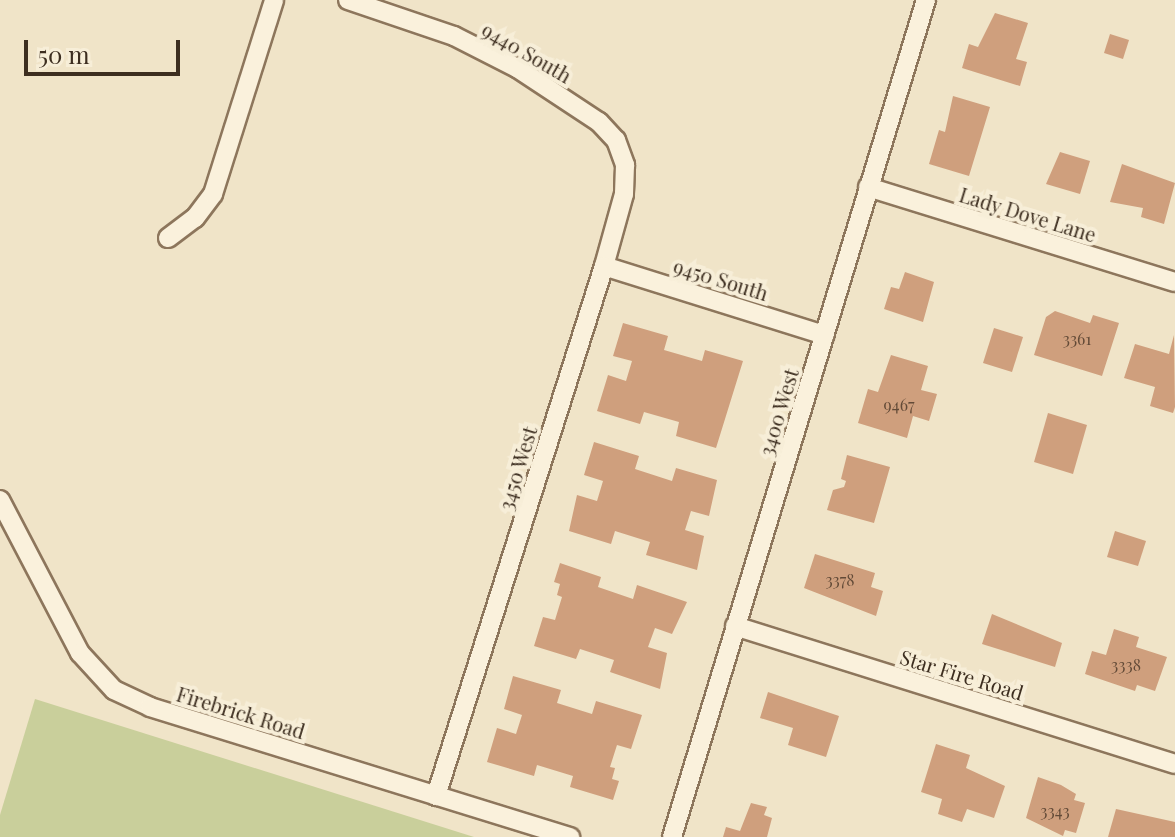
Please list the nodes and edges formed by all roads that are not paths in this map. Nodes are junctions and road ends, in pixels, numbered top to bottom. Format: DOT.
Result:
graph roads {
  1 [pos="274,0"];
  2 [pos="348,0"];
  3 [pos="926,0"];
  4 [pos="621,152"];
  5 [pos="868,187"];
  6 [pos="168,238"];
  7 [pos="604,266"];
  8 [pos="1175,282"];
  9 [pos="824,335"];
  10 [pos="0,500"];
  11 [pos="735,626"];
  12 [pos="1175,764"];
  13 [pos="436,796"];
  14 [pos="570,837"];
  15 [pos="672,837"];
  1 -- 6 [label="street"];
  2 -- 4 [label="street, 9440 South"];
  3 -- 5 [label="street, 3400 West"];
  4 -- 7 [label="street, 3450 West"];
  5 -- 8 [label="street, Lady Dove Lane"];
  5 -- 9 [label="street, 3400 West"];
  7 -- 9 [label="street, 9450 South"];
  7 -- 13 [label="street, 3450 West"];
  9 -- 11 [label="street, 3400 West"];
  10 -- 13 [label="street, Firebrick Road"];
  11 -- 12 [label="street, Star Fire Road"];
  11 -- 15 [label="street, 3400 West"];
  13 -- 14 [label="street, Firebrick Road"];
}
